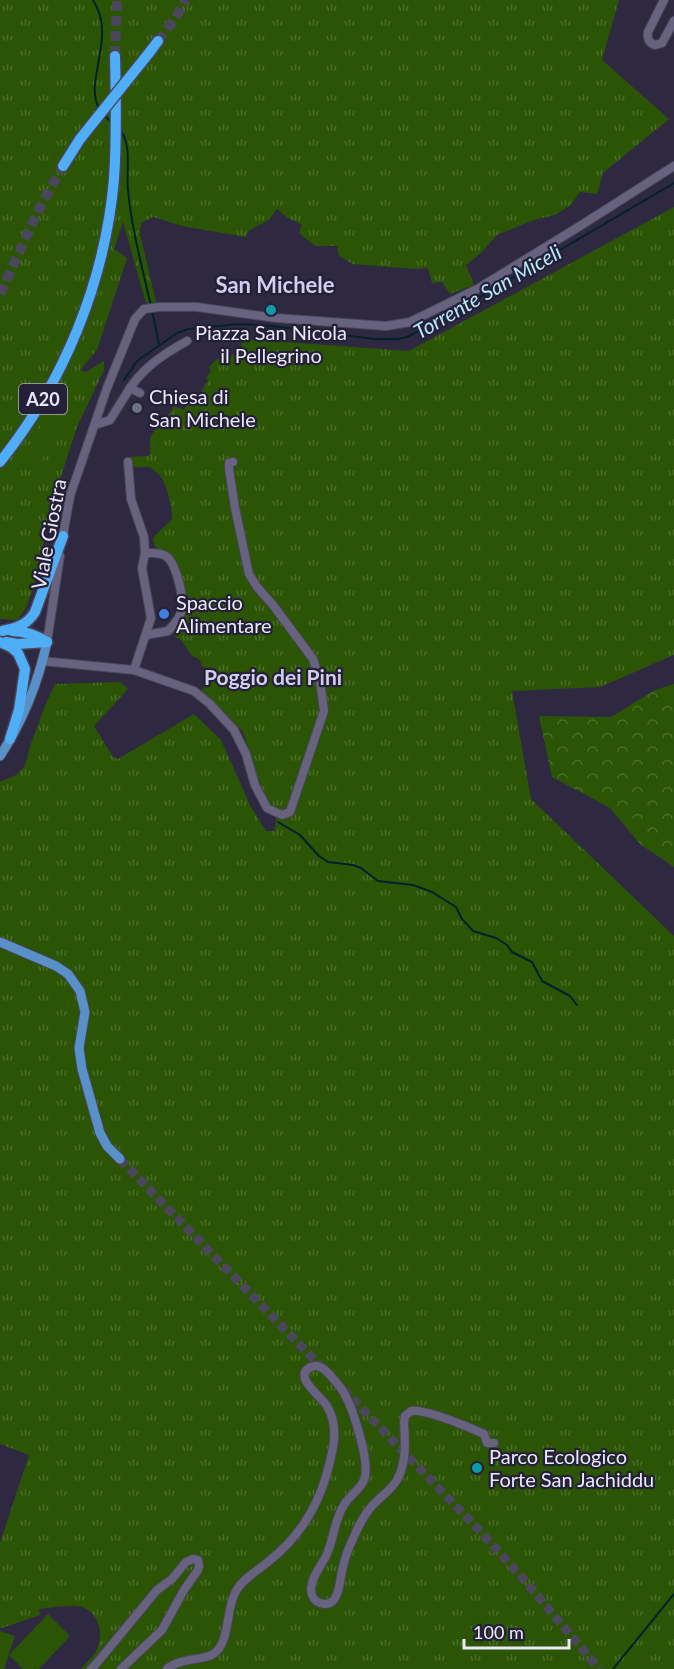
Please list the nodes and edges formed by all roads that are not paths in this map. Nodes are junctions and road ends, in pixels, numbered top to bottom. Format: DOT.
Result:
graph roads {
  1 [pos="664,0"];
  2 [pos="674,21"];
  3 [pos="158,41"];
  4 [pos="115,56"];
  5 [pos="63,166"];
  6 [pos="674,166"];
  7 [pos="187,341"];
  8 [pos="130,388"];
  9 [pos="140,393"];
  10 [pos="94,425"];
  11 [pos="0,462"];
  12 [pos="128,462"];
  13 [pos="233,462"];
  14 [pos="63,536"];
  15 [pos="145,553"];
  16 [pos="146,635"];
  17 [pos="1,636"];
  18 [pos="47,642"];
  19 [pos="42,661"];
  20 [pos="134,670"];
  21 [pos="10,740"];
  22 [pos="0,756"];
  23 [pos="0,942"];
  24 [pos="120,1160"];
  25 [pos="494,1443"];
  26 [pos="91,1669"];
  27 [pos="121,1669"];
  28 [pos="167,1669"];
  1 -- 2 [label="street"];
  3 -- 5 [label="highway, bridge"];
  4 -- 11 [label="highway, A20"];
  6 -- 10 [label="street, Viale Giostra"];
  7 -- 8 [label="street"];
  8 -- 9 [label="street"];
  8 -- 10 [label="street"];
  10 -- 14 [label="street, Viale Giostra"];
  12 -- 15 [label="street"];
  13 -- 20 [label="street"];
  14 -- 17 [label="highway"];
  14 -- 18 [label="street, Viale Giostra"];
  15 -- 16 [label="street"];
  15 -- 16 [label="street"];
  16 -- 20 [label="street"];
  17 -- 18 [label="highway"];
  17 -- 21 [label="highway"];
  18 -- 19 [label="main road, Viale Giostra"];
  19 -- 20 [label="street"];
  19 -- 21 [label="main road, Viale Giostra"];
  21 -- 22 [label="main road, Viale Giostra"];
  23 -- 24 [label="main road"];
  25 -- 28 [label="street"];
  26 -- 27 [label="street"];
}
